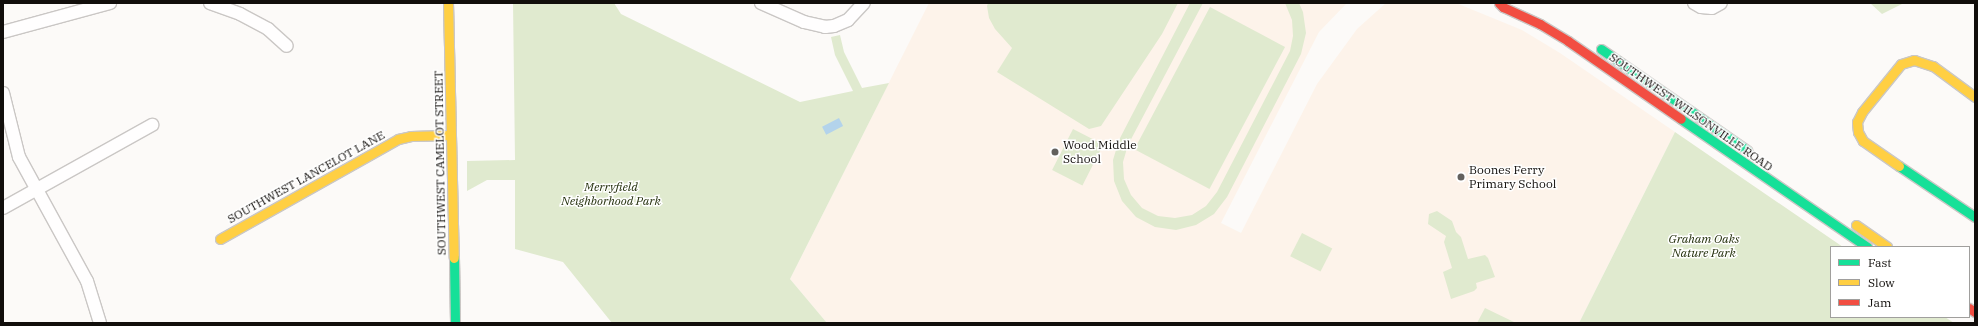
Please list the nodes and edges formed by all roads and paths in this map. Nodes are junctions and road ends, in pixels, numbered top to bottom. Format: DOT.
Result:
graph roads {
  1 [pos="110,3"];
  2 [pos="210,3"];
  3 [pos="448,3"];
  4 [pos="760,3"];
  5 [pos="864,3"];
  6 [pos="1499,3"];
  7 [pos="1694,3"];
  8 [pos="1721,3"];
  9 [pos="3,32"];
  10 [pos="1591,43"];
  11 [pos="287,46"];
  12 [pos="3,93"];
  13 [pos="1975,97"];
  14 [pos="152,125"];
  15 [pos="451,135"];
  16 [pos="1753,154"];
  17 [pos="37,189"];
  18 [pos="3,208"];
  19 [pos="1975,217"];
  20 [pos="1849,220"];
  21 [pos="220,238"];
  22 [pos="1866,246"];
  23 [pos="1887,246"];
  24 [pos="95,321"];
  25 [pos="455,323"];
  1 -- 9 [label="street"];
  2 -- 11 [label="street"];
  3 -- 15 [label="street, SOUTHWEST CAMELOT STREET"];
  4 -- 5 [label="street"];
  6 -- 22 [label="street, SOUTHWEST WILSONVILLE ROAD"];
  7 -- 8 [label="street"];
  10 -- 16 [label="street, SOUTHWEST WILSONVILLE ROAD"];
  12 -- 17 [label="street"];
  13 -- 19 [label="street"];
  14 -- 17 [label="street"];
  15 -- 21 [label="street, SOUTHWEST LANCELOT LANE"];
  15 -- 25 [label="street, SOUTHWEST CAMELOT STREET"];
  17 -- 18 [label="street"];
  17 -- 24 [label="street"];
  20 -- 23 [label="street"];
}
